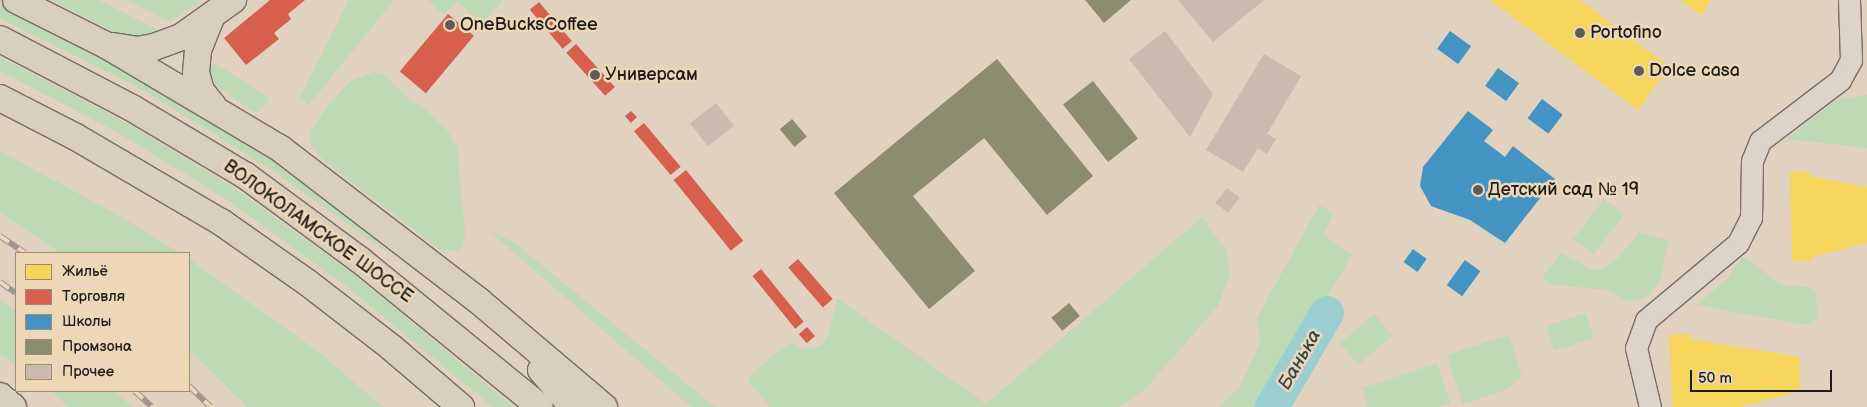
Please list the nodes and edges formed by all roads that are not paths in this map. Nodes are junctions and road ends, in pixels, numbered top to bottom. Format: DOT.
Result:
graph roads {
  1 [pos="16,0"];
  2 [pos="233,0"];
  3 [pos="1849,0"];
  4 [pos="211,18"];
  5 [pos="0,39"];
  6 [pos="106,45"];
  7 [pos="0,98"];
  8 [pos="214,107"];
  9 [pos="479,301"];
  10 [pos="392,348"];
  11 [pos="0,396"];
  12 [pos="13,407"];
  13 [pos="446,407"];
  14 [pos="461,407"];
  15 [pos="540,407"];
  16 [pos="573,407"];
  17 [pos="604,407"];
  18 [pos="1650,407"];
  1 -- 6 [label="main road"];
  2 -- 4 [label="main road"];
  3 -- 18 [label="street"];
  4 -- 6 [label="main road"];
  4 -- 8 [label="main road"];
  5 -- 15 [label="main road, ВОЛОКОЛАМСКОЕ ШОССЕ"];
  6 -- 8 [label="main road"];
  7 -- 10 [label="main road"];
  8 -- 9 [label="main road"];
  9 -- 16 [label="main road"];
  9 -- 17 [label="main road"];
  10 -- 13 [label="main road"];
  10 -- 14 [label="main road"];
  11 -- 12 [label="main road"];
}
